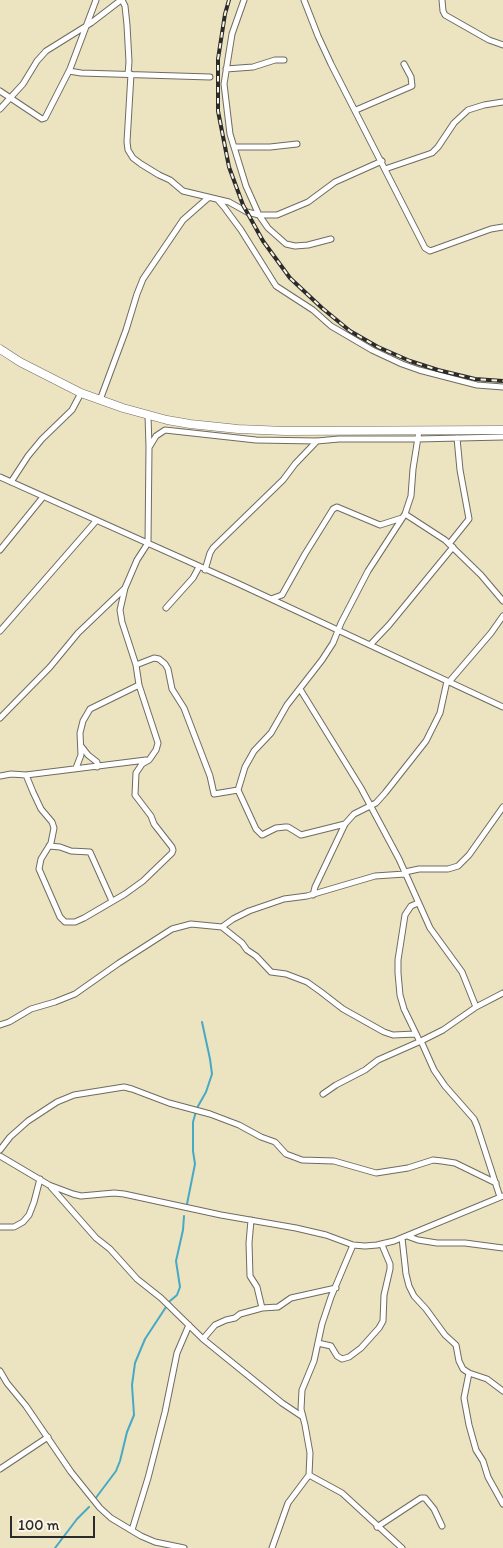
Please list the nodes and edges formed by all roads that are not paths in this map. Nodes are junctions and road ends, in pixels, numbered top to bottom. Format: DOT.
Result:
graph roads {
  1 [pos="96,0"];
  2 [pos="122,0"];
  3 [pos="244,0"];
  4 [pos="304,0"];
  5 [pos="442,0"];
  6 [pos="86,26"];
  7 [pos="503,45"];
  8 [pos="284,60"];
  9 [pos="404,64"];
  10 [pos="226,69"];
  11 [pos="69,71"];
  12 [pos="129,74"];
  13 [pos="210,77"];
  14 [pos="0,91"];
  15 [pos="10,98"];
  16 [pos="503,102"];
  17 [pos="0,109"];
  18 [pos="356,110"];
  19 [pos="297,144"];
  20 [pos="234,147"];
  21 [pos="382,162"];
  22 [pos="385,169"];
  23 [pos="208,198"];
  24 [pos="217,199"];
  25 [pos="259,215"];
  26 [pos="503,227"];
  27 [pos="331,238"];
  28 [pos="0,349"];
  29 [pos="503,387"];
  30 [pos="81,393"];
  31 [pos="100,400"];
  32 [pos="148,415"];
  33 [pos="503,430"];
  34 [pos="418,435"];
  35 [pos="503,437"];
  36 [pos="457,438"];
  37 [pos="317,441"];
  38 [pos="149,447"];
  39 [pos="0,477"];
  40 [pos="11,482"];
  41 [pos="44,497"];
  42 [pos="403,516"];
  43 [pos="96,521"];
  44 [pos="148,543"];
  45 [pos="451,545"];
  46 [pos="0,550"];
  47 [pos="199,568"];
  48 [pos="205,570"];
  49 [pos="125,588"];
  50 [pos="270,599"];
  51 [pos="503,602"];
  52 [pos="166,608"];
  53 [pos="503,616"];
  54 [pos="338,630"];
  55 [pos="0,631"];
  56 [pos="370,645"];
  57 [pos="136,665"];
  58 [pos="448,681"];
  59 [pos="138,685"];
  60 [pos="300,689"];
  61 [pos="503,707"];
  62 [pos="0,718"];
  63 [pos="81,746"];
  64 [pos="149,760"];
  65 [pos="97,767"];
  66 [pos="76,768"];
  67 [pos="26,775"];
  68 [pos="0,776"];
  69 [pos="238,790"];
  70 [pos="370,805"];
  71 [pos="503,807"];
  72 [pos="345,824"];
  73 [pos="49,846"];
  74 [pos="405,873"];
  75 [pos="313,895"];
  76 [pos="112,901"];
  77 [pos="418,903"];
  78 [pos="222,927"];
  79 [pos="503,993"];
  80 [pos="476,1007"];
  81 [pos="0,1025"];
  82 [pos="416,1034"];
  83 [pos="421,1041"];
  84 [pos="323,1094"];
  85 [pos="0,1150"];
  86 [pos="0,1156"];
  87 [pos="40,1179"];
  88 [pos="496,1182"];
  89 [pos="49,1186"];
  90 [pos="502,1196"];
  91 [pos="250,1220"];
  92 [pos="0,1227"];
  93 [pos="405,1237"];
  94 [pos="353,1245"];
  95 [pos="382,1245"];
  96 [pos="503,1248"];
  97 [pos="336,1288"];
  98 [pos="262,1308"];
  99 [pos="189,1325"];
  100 [pos="202,1339"];
  101 [pos="318,1343"];
  102 [pos="0,1371"];
  103 [pos="468,1372"];
  104 [pos="503,1391"];
  105 [pos="302,1417"];
  106 [pos="48,1437"];
  107 [pos="0,1469"];
  108 [pos="309,1475"];
  109 [pos="503,1504"];
  110 [pos="442,1526"];
  111 [pos="377,1527"];
  112 [pos="132,1530"];
  113 [pos="184,1548"];
  114 [pos="272,1548"];
  115 [pos="402,1548"];
  1 -- 6 [label="street"];
  2 -- 6 [label="street"];
  2 -- 12 [label="street"];
  3 -- 10 [label="street"];
  4 -- 18 [label="street"];
  5 -- 7 [label="street"];
  6 -- 11 [label="street"];
  6 -- 15 [label="street"];
  8 -- 10 [label="street"];
  9 -- 18 [label="street"];
  10 -- 20 [label="street"];
  11 -- 12 [label="street"];
  11 -- 15 [label="street"];
  12 -- 13 [label="street"];
  12 -- 23 [label="street"];
  14 -- 15 [label="street"];
  15 -- 17 [label="street"];
  16 -- 22 [label="street"];
  18 -- 21 [label="street"];
  19 -- 20 [label="street"];
  20 -- 25 [label="street"];
  21 -- 22 [label="street"];
  21 -- 25 [label="street"];
  22 -- 26 [label="street"];
  23 -- 24 [label="street"];
  23 -- 31 [label="street"];
  24 -- 25 [label="street"];
  24 -- 29 [label="street"];
  25 -- 27 [label="street"];
  28 -- 30 [label="main road"];
  30 -- 31 [label="main road"];
  30 -- 40 [label="street"];
  31 -- 32 [label="main road"];
  32 -- 34 [label="main road"];
  32 -- 38 [label="street"];
  33 -- 34 [label="main road"];
  34 -- 36 [label="street"];
  34 -- 37 [label="street"];
  34 -- 42 [label="street"];
  35 -- 36 [label="street"];
  36 -- 45 [label="street"];
  37 -- 38 [label="street"];
  37 -- 48 [label="street"];
  38 -- 44 [label="street"];
  39 -- 40 [label="street"];
  40 -- 41 [label="street"];
  41 -- 43 [label="street"];
  41 -- 46 [label="street"];
  42 -- 45 [label="street"];
  42 -- 50 [label="street"];
  42 -- 54 [label="street"];
  43 -- 44 [label="street"];
  43 -- 55 [label="street"];
  44 -- 47 [label="street"];
  44 -- 49 [label="street"];
  45 -- 51 [label="street"];
  45 -- 56 [label="street"];
  47 -- 48 [label="street"];
  47 -- 52 [label="street"];
  48 -- 50 [label="street"];
  49 -- 57 [label="street"];
  49 -- 62 [label="street"];
  50 -- 54 [label="street"];
  53 -- 58 [label="street"];
  54 -- 56 [label="street"];
  54 -- 60 [label="street"];
  56 -- 58 [label="street"];
  57 -- 59 [label="street"];
  57 -- 69 [label="street"];
  58 -- 61 [label="street"];
  58 -- 70 [label="street"];
  59 -- 63 [label="street"];
  59 -- 64 [label="street"];
  60 -- 69 [label="street"];
  60 -- 70 [label="street"];
  63 -- 65 [label="street"];
  63 -- 66 [label="street"];
  64 -- 65 [label="street"];
  64 -- 76 [label="street"];
  65 -- 66 [label="street"];
  66 -- 67 [label="street"];
  67 -- 68 [label="street"];
  67 -- 73 [label="street"];
  69 -- 72 [label="street"];
  70 -- 72 [label="street"];
  70 -- 74 [label="street"];
  71 -- 74 [label="street"];
  72 -- 75 [label="street"];
  73 -- 76 [label="street"];
  73 -- 76 [label="street"];
  74 -- 75 [label="street"];
  74 -- 77 [label="street"];
  75 -- 78 [label="street"];
  77 -- 80 [label="street"];
  77 -- 82 [label="street"];
  78 -- 81 [label="street"];
  78 -- 82 [label="street"];
  79 -- 80 [label="street"];
  80 -- 83 [label="street"];
  82 -- 83 [label="street"];
  83 -- 84 [label="street"];
  83 -- 88 [label="street"];
  85 -- 88 [label="street"];
  86 -- 87 [label="street"];
  87 -- 89 [label="street"];
  87 -- 92 [label="street"];
  88 -- 90 [label="street"];
  89 -- 91 [label="street"];
  89 -- 99 [label="street"];
  90 -- 93 [label="street"];
  91 -- 94 [label="street"];
  91 -- 98 [label="street"];
  93 -- 95 [label="street"];
  93 -- 96 [label="street"];
  93 -- 103 [label="street"];
  94 -- 95 [label="street"];
  94 -- 97 [label="street"];
  95 -- 101 [label="street"];
  97 -- 98 [label="street"];
  97 -- 101 [label="street"];
  98 -- 100 [label="street"];
  99 -- 100 [label="street"];
  99 -- 112 [label="street"];
  100 -- 105 [label="street"];
  101 -- 105 [label="street"];
  102 -- 106 [label="street"];
  103 -- 104 [label="street"];
  103 -- 109 [label="street"];
  105 -- 108 [label="street"];
  106 -- 107 [label="street"];
  106 -- 112 [label="street"];
  108 -- 111 [label="street"];
  108 -- 114 [label="street"];
  110 -- 111 [label="street"];
  111 -- 115 [label="street"];
  112 -- 113 [label="street"];
}
